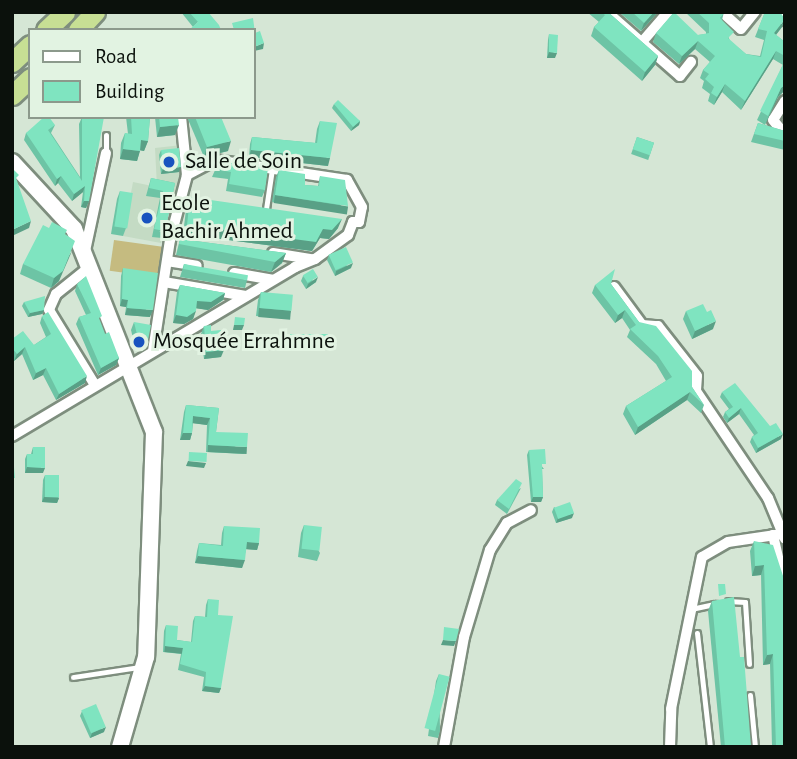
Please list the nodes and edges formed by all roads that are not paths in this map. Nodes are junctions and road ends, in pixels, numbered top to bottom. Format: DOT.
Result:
graph roads {
  1 [pos="65,12"];
  2 [pos="95,12"];
  3 [pos="607,12"];
  4 [pos="668,12"];
  5 [pos="674,12"];
  6 [pos="722,12"];
  7 [pos="755,12"];
  8 [pos="779,12"];
  9 [pos="785,18"];
  10 [pos="682,21"];
  11 [pos="48,28"];
  12 [pos="80,28"];
  13 [pos="642,42"];
  14 [pos="28,47"];
  15 [pos="12,62"];
  16 [pos="691,62"];
  17 [pos="28,80"];
  18 [pos="12,95"];
  19 [pos="785,101"];
  20 [pos="181,119"];
  21 [pos="106,135"];
  22 [pos="785,135"];
  23 [pos="106,153"];
  24 [pos="12,162"];
  25 [pos="272,169"];
  26 [pos="187,175"];
  27 [pos="179,197"];
  28 [pos="192,199"];
  29 [pos="254,207"];
  30 [pos="266,209"];
  31 [pos="279,211"];
  32 [pos="341,220"];
  33 [pos="353,222"];
  34 [pos="170,240"];
  35 [pos="184,242"];
  36 [pos="85,251"];
  37 [pos="265,253"];
  38 [pos="315,259"];
  39 [pos="167,261"];
  40 [pos="91,267"];
  41 [pos="206,268"];
  42 [pos="220,271"];
  43 [pos="272,280"];
  44 [pos="164,282"];
  45 [pos="614,287"];
  46 [pos="246,296"];
  47 [pos="153,351"];
  48 [pos="129,365"];
  49 [pos="95,385"];
  50 [pos="12,436"];
  51 [pos="531,510"];
  52 [pos="780,536"];
  53 [pos="785,588"];
  54 [pos="691,609"];
  55 [pos="697,634"];
  56 [pos="749,664"];
  57 [pos="143,667"];
  58 [pos="73,677"];
  59 [pos="750,695"];
  60 [pos="120,747"];
  61 [pos="444,747"];
  62 [pos="670,747"];
  63 [pos="710,747"];
  64 [pos="755,747"];
  1 -- 11 [label="highway"];
  2 -- 12 [label="highway"];
  3 -- 13 [label="street"];
  4 -- 13 [label="street"];
  5 -- 10 [label="street"];
  6 -- 7 [label="street"];
  8 -- 9 [label="main road"];
  13 -- 16 [label="street"];
  14 -- 15 [label="highway"];
  17 -- 18 [label="highway"];
  19 -- 22 [label="street"];
  20 -- 26 [label="street"];
  21 -- 23 [label="lane"];
  23 -- 36 [label="street"];
  24 -- 36 [label="main road"];
  25 -- 26 [label="street"];
  25 -- 30 [label="lane"];
  25 -- 33 [label="street"];
  26 -- 27 [label="street"];
  27 -- 28 [label="street"];
  27 -- 34 [label="street"];
  29 -- 30 [label="street"];
  30 -- 31 [label="street"];
  32 -- 33 [label="street"];
  33 -- 38 [label="street"];
  34 -- 35 [label="street"];
  34 -- 39 [label="street"];
  36 -- 40 [label="main road"];
  37 -- 38 [label="street"];
  38 -- 43 [label="street"];
  39 -- 41 [label="street"];
  39 -- 44 [label="street"];
  40 -- 48 [label="main road"];
  40 -- 49 [label="street"];
  42 -- 43 [label="street"];
  43 -- 46 [label="street"];
  44 -- 46 [label="street"];
  44 -- 47 [label="street"];
  45 -- 52 [label="street"];
  46 -- 47 [label="street"];
  47 -- 48 [label="street"];
  48 -- 49 [label="street"];
  48 -- 57 [label="main road"];
  49 -- 50 [label="street"];
  51 -- 61 [label="street"];
  52 -- 53 [label="street"];
  52 -- 54 [label="street"];
  54 -- 56 [label="lane"];
  54 -- 62 [label="street"];
  55 -- 63 [label="lane"];
  57 -- 58 [label="lane"];
  57 -- 60 [label="main road"];
  59 -- 64 [label="lane"];
}
